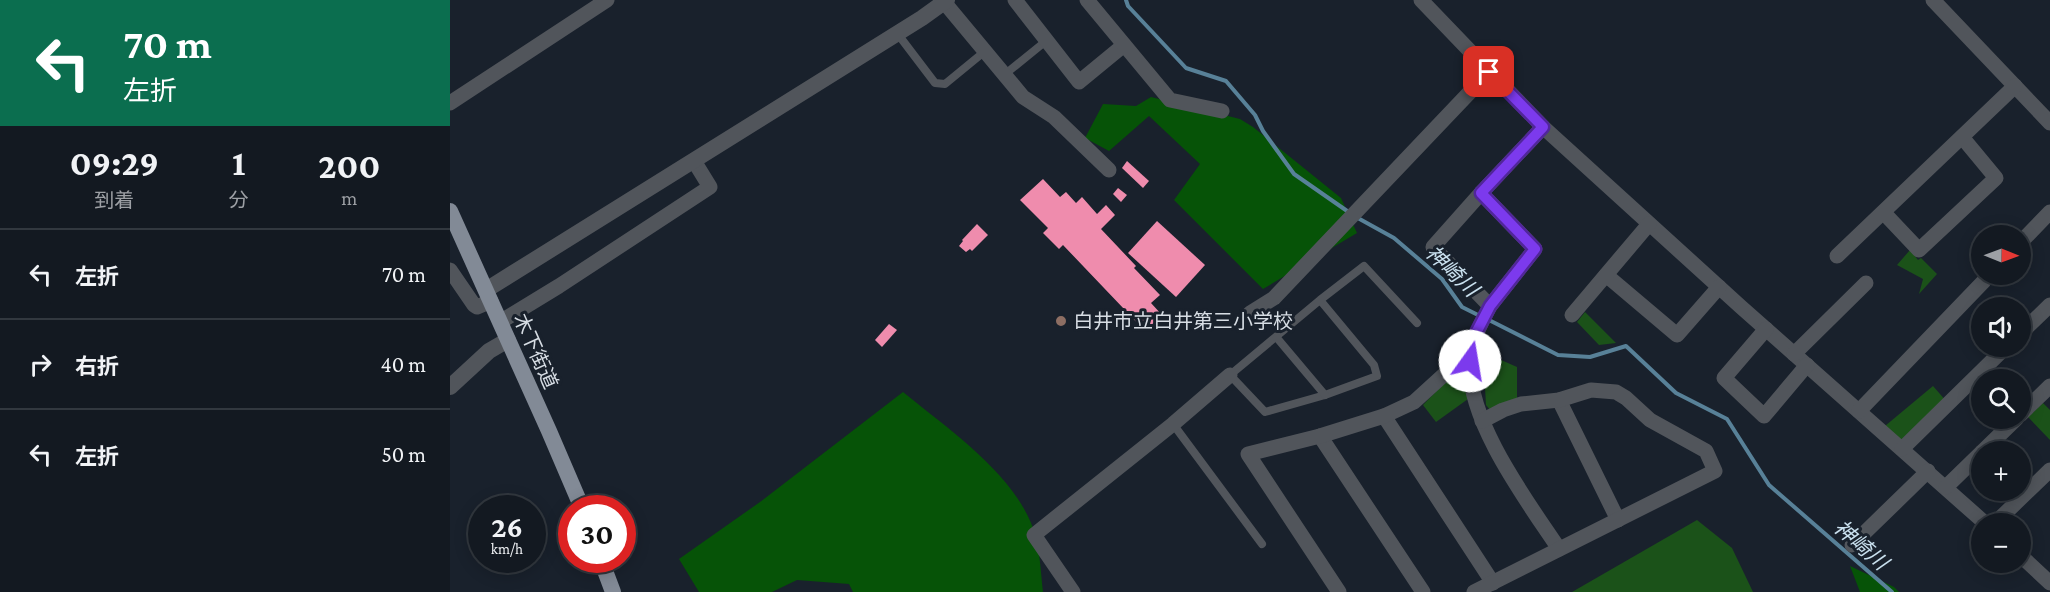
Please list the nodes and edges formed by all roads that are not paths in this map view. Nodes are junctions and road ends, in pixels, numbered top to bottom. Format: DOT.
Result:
graph roads {
  1 [pos="607,0"];
  2 [pos="1015,0"];
  3 [pos="1088,0"];
  4 [pos="1421,0"];
  5 [pos="1933,0"];
  6 [pos="946,1"];
  7 [pos="897,33"];
  8 [pos="1046,41"];
  9 [pos="1124,45"];
  10 [pos="984,52"];
  11 [pos="1489,72"];
  12 [pos="1004,75"];
  13 [pos="2015,86"];
  14 [pos="450,103"];
  15 [pos="1222,111"];
  16 [pos="2050,123"];
  17 [pos="1543,127"];
  18 [pos="1962,137"];
  19 [pos="694,161"];
  20 [pos="1108,170"];
  21 [pos="1481,193"];
  22 [pos="450,211"];
  23 [pos="2050,212"];
  24 [pos="1884,213"];
  25 [pos="1650,224"];
  26 [pos="2031,232"];
  27 [pos="1837,256"];
  28 [pos="450,271"];
  29 [pos="1606,275"];
  30 [pos="1866,283"];
  31 [pos="1981,285"];
  32 [pos="1719,287"];
  33 [pos="489,295"];
  34 [pos="1320,300"];
  35 [pos="2050,305"];
  36 [pos="1490,306"];
  37 [pos="1250,313"];
  38 [pos="1572,315"];
  39 [pos="500,322"];
  40 [pos="1417,323"];
  41 [pos="2031,323"];
  42 [pos="1766,328"];
  43 [pos="1277,338"];
  44 [pos="508,340"];
  45 [pos="1794,354"];
  46 [pos="1996,357"];
  47 [pos="1470,361"];
  48 [pos="1807,365"];
  49 [pos="1230,375"];
  50 [pos="2050,386"];
  51 [pos="450,387"];
  52 [pos="1325,395"];
  53 [pos="1559,400"];
  54 [pos="2031,404"];
  55 [pos="1859,411"];
  56 [pos="1384,416"];
  57 [pos="1482,421"];
  58 [pos="1173,424"];
  59 [pos="2006,429"];
  60 [pos="1320,436"];
  61 [pos="1993,441"];
  62 [pos="1902,449"];
  63 [pos="1971,463"];
  64 [pos="2050,470"];
  65 [pos="1928,471"];
  66 [pos="1946,487"];
  67 [pos="576,495"];
  68 [pos="1974,513"];
  69 [pos="2005,513"];
  70 [pos="1618,520"];
  71 [pos="1262,544"];
  72 [pos="1852,545"];
  73 [pos="1559,549"];
  74 [pos="2031,564"];
  75 [pos="606,573"];
  76 [pos="2049,579"];
  77 [pos="1493,583"];
  78 [pos="614,592"];
  79 [pos="1072,592"];
  80 [pos="1339,592"];
  81 [pos="1423,592"];
  82 [pos="1474,592"];
  1 -- 14 [label="street"];
  2 -- 8 [label="street"];
  3 -- 9 [label="street"];
  4 -- 11 [label="street"];
  5 -- 13 [label="street"];
  6 -- 7 [label="street"];
  6 -- 10 [label="street"];
  7 -- 10 [label="lane"];
  7 -- 19 [label="street"];
  8 -- 9 [label="street"];
  8 -- 12 [label="lane"];
  9 -- 15 [label="street"];
  10 -- 12 [label="street"];
  11 -- 17 [label="street"];
  11 -- 37 [label="street"];
  12 -- 20 [label="street"];
  13 -- 16 [label="street"];
  13 -- 18 [label="street"];
  17 -- 21 [label="street"];
  17 -- 25 [label="street"];
  18 -- 24 [label="street"];
  18 -- 24 [label="street"];
  19 -- 33 [label="street"];
  19 -- 39 [label="street"];
  21 -- 36 [label="street"];
  21 -- 36 [label="street"];
  22 -- 33 [label="main road, 木下街道"];
  23 -- 26 [label="street"];
  24 -- 27 [label="street"];
  25 -- 29 [label="street"];
  25 -- 32 [label="street"];
  28 -- 33 [label="street"];
  29 -- 32 [label="street"];
  29 -- 38 [label="street"];
  30 -- 45 [label="street"];
  31 -- 55 [label="street"];
  32 -- 42 [label="street"];
  33 -- 39 [label="main road, 木下街道"];
  34 -- 40 [label="lane"];
  34 -- 43 [label="lane"];
  34 -- 52 [label="lane"];
  35 -- 41 [label="street"];
  36 -- 47 [label="street"];
  39 -- 44 [label="main road, 木下街道"];
  42 -- 45 [label="street"];
  42 -- 48 [label="street"];
  43 -- 49 [label="lane"];
  43 -- 52 [label="lane"];
  44 -- 51 [label="street"];
  44 -- 67 [label="main road, 木下街道"];
  45 -- 48 [label="street"];
  46 -- 62 [label="street"];
  47 -- 56 [label="street"];
  47 -- 57 [label="street"];
  48 -- 55 [label="street"];
  49 -- 52 [label="lane"];
  49 -- 58 [label="street"];
  50 -- 54 [label="street"];
  53 -- 57 [label="street"];
  53 -- 70 [label="street"];
  53 -- 70 [label="street"];
  55 -- 62 [label="street"];
  56 -- 60 [label="street"];
  56 -- 77 [label="street"];
  57 -- 73 [label="street"];
  58 -- 71 [label="lane"];
  58 -- 79 [label="street"];
  59 -- 61 [label="street"];
  60 -- 80 [label="street"];
  60 -- 81 [label="street"];
  62 -- 65 [label="street"];
  63 -- 66 [label="street"];
  64 -- 69 [label="street"];
  65 -- 66 [label="street"];
  65 -- 72 [label="street"];
  66 -- 68 [label="street"];
  70 -- 73 [label="street"];
  73 -- 77 [label="street"];
  74 -- 76 [label="street"];
  75 -- 78 [label="main road"];
  77 -- 82 [label="street"];
}
